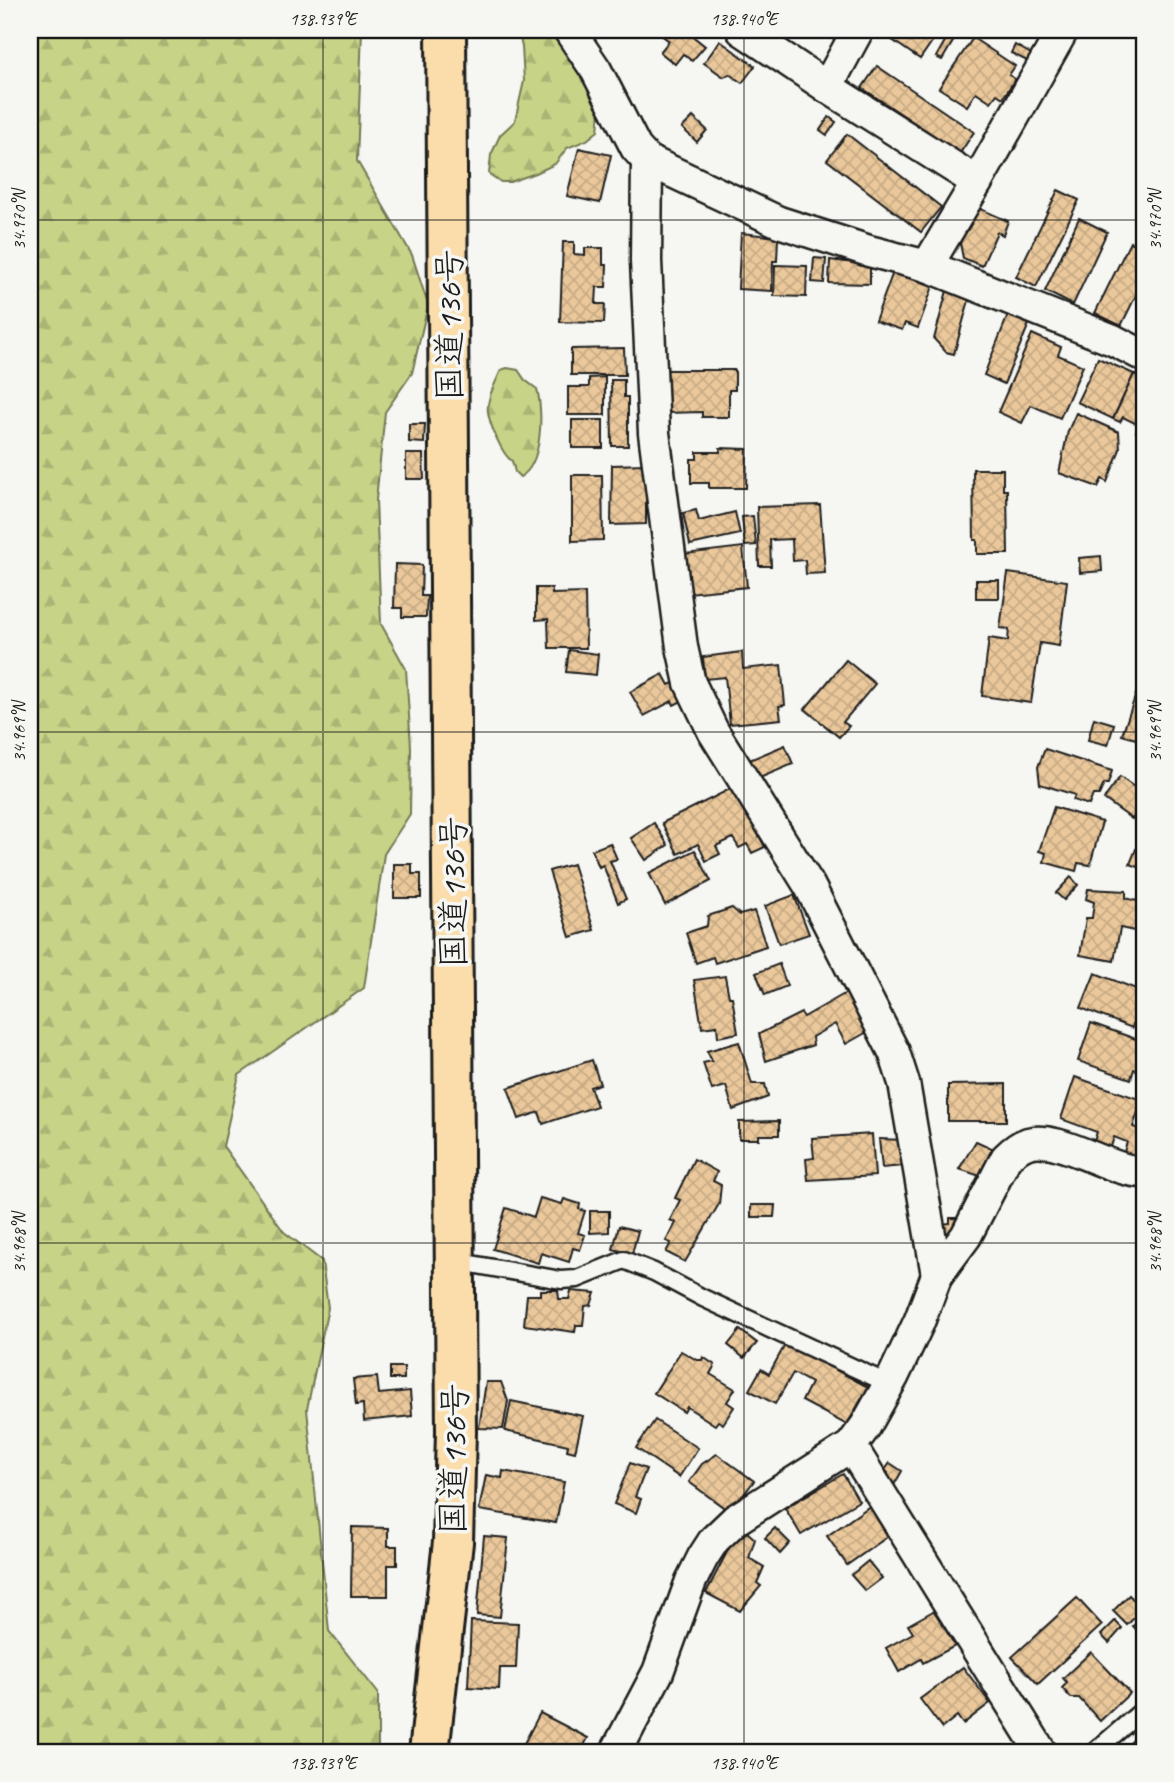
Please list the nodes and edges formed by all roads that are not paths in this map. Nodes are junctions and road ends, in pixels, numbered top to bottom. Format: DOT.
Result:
graph roads {
  1 [pos="446,30"];
  2 [pos="569,30"];
  3 [pos="742,30"];
  4 [pos="859,30"];
  5 [pos="1063,30"];
  6 [pos="827,88"];
  7 [pos="647,160"];
  8 [pos="977,181"];
  9 [pos="927,266"];
  10 [pos="1144,356"];
  11 [pos="1144,1172"];
  12 [pos="455,1261"];
  13 [pos="937,1275"];
  14 [pos="889,1384"];
  15 [pos="851,1446"];
  16 [pos="1144,1709"];
  17 [pos="429,1752"];
  18 [pos="616,1752"];
  19 [pos="1041,1752"];
  20 [pos="1094,1752"];
  1 -- 12 [label="highway, 国道136号"];
  2 -- 7 [label="street"];
  3 -- 6 [label="street"];
  4 -- 6 [label="street"];
  5 -- 8 [label="street"];
  6 -- 8 [label="street"];
  7 -- 9 [label="street"];
  7 -- 13 [label="street"];
  8 -- 9 [label="street"];
  9 -- 10 [label="street"];
  11 -- 13 [label="street"];
  12 -- 14 [label="lane"];
  12 -- 17 [label="highway, 国道136号"];
  13 -- 14 [label="street"];
  14 -- 15 [label="street"];
  15 -- 18 [label="street"];
  15 -- 19 [label="street"];
  16 -- 20 [label="lane"];
}
